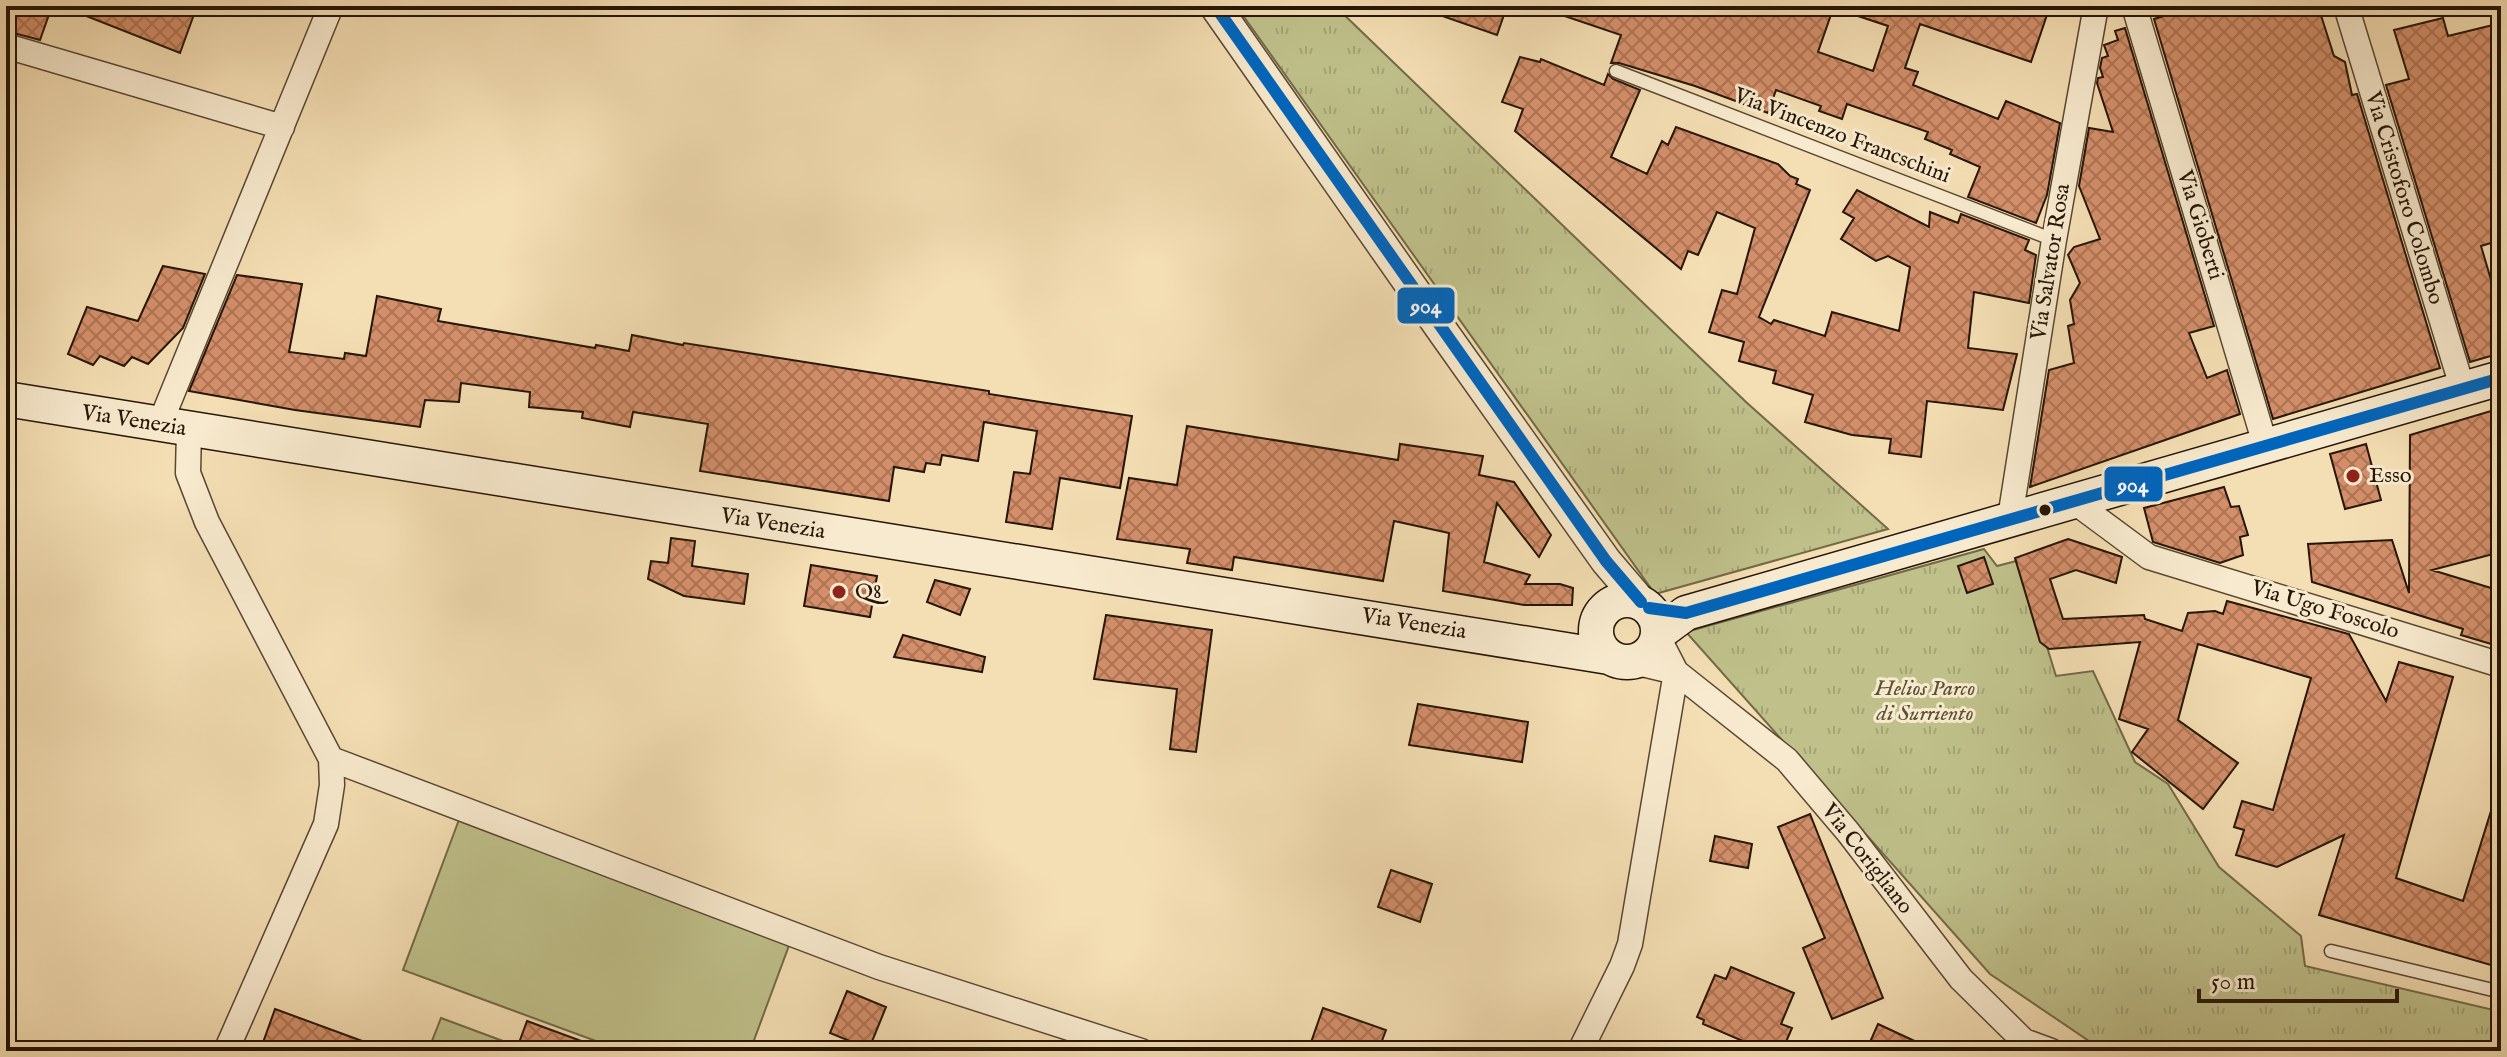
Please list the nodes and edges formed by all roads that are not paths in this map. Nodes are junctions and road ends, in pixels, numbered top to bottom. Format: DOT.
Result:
graph roads {
  1 [pos="331,6"];
  2 [pos="1215,6"];
  3 [pos="2096,6"];
  4 [pos="2134,6"];
  5 [pos="2346,6"];
  6 [pos="6,46"];
  7 [pos="1616,71"];
  8 [pos="282,127"];
  9 [pos="2054,240"];
  10 [pos="2501,378"];
  11 [pos="2463,390"];
  12 [pos="6,399"];
  13 [pos="174,428"];
  14 [pos="2265,444"];
  15 [pos="2072,500"];
  16 [pos="2002,522"];
  17 [pos="1637,616"];
  18 [pos="1541,648"];
  19 [pos="1622,659"];
  20 [pos="2501,665"];
  21 [pos="1676,672"];
  22 [pos="331,759"];
  23 [pos="2331,951"];
  24 [pos="2501,992"];
  25 [pos="226,1051"];
  26 [pos="1141,1051"];
  27 [pos="1580,1051"];
  28 [pos="2051,1051"];
  1 -- 8 [label="street"];
  2 -- 17 [label="street"];
  3 -- 9 [label="street, Via Salvator Rosa"];
  4 -- 14 [label="street, Via Gioberti"];
  5 -- 11 [label="street, Via Cristoforo Colombo"];
  6 -- 8 [label="street"];
  7 -- 9 [label="lane, Via Vincenzo Francschini"];
  8 -- 13 [label="street"];
  9 -- 16 [label="street, Via Salvator Rosa"];
  10 -- 11 [label="main road"];
  11 -- 14 [label="main road"];
  12 -- 13 [label="main road, Via Venezia"];
  13 -- 18 [label="main road, Via Venezia"];
  13 -- 22 [label="street"];
  14 -- 15 [label="main road"];
  15 -- 16 [label="main road"];
  15 -- 20 [label="street, Via Ugo Foscolo"];
  16 -- 17 [label="main road"];
  17 -- 18 [label="main road"];
  17 -- 19 [label="main road"];
  17 -- 19 [label="main road"];
  17 -- 21 [label="street"];
  18 -- 19 [label="main road, Via Venezia"];
  19 -- 21 [label="street"];
  21 -- 27 [label="street"];
  21 -- 28 [label="street, Via Corigliano"];
  22 -- 25 [label="street"];
  22 -- 26 [label="street"];
  23 -- 24 [label="lane"];
}
